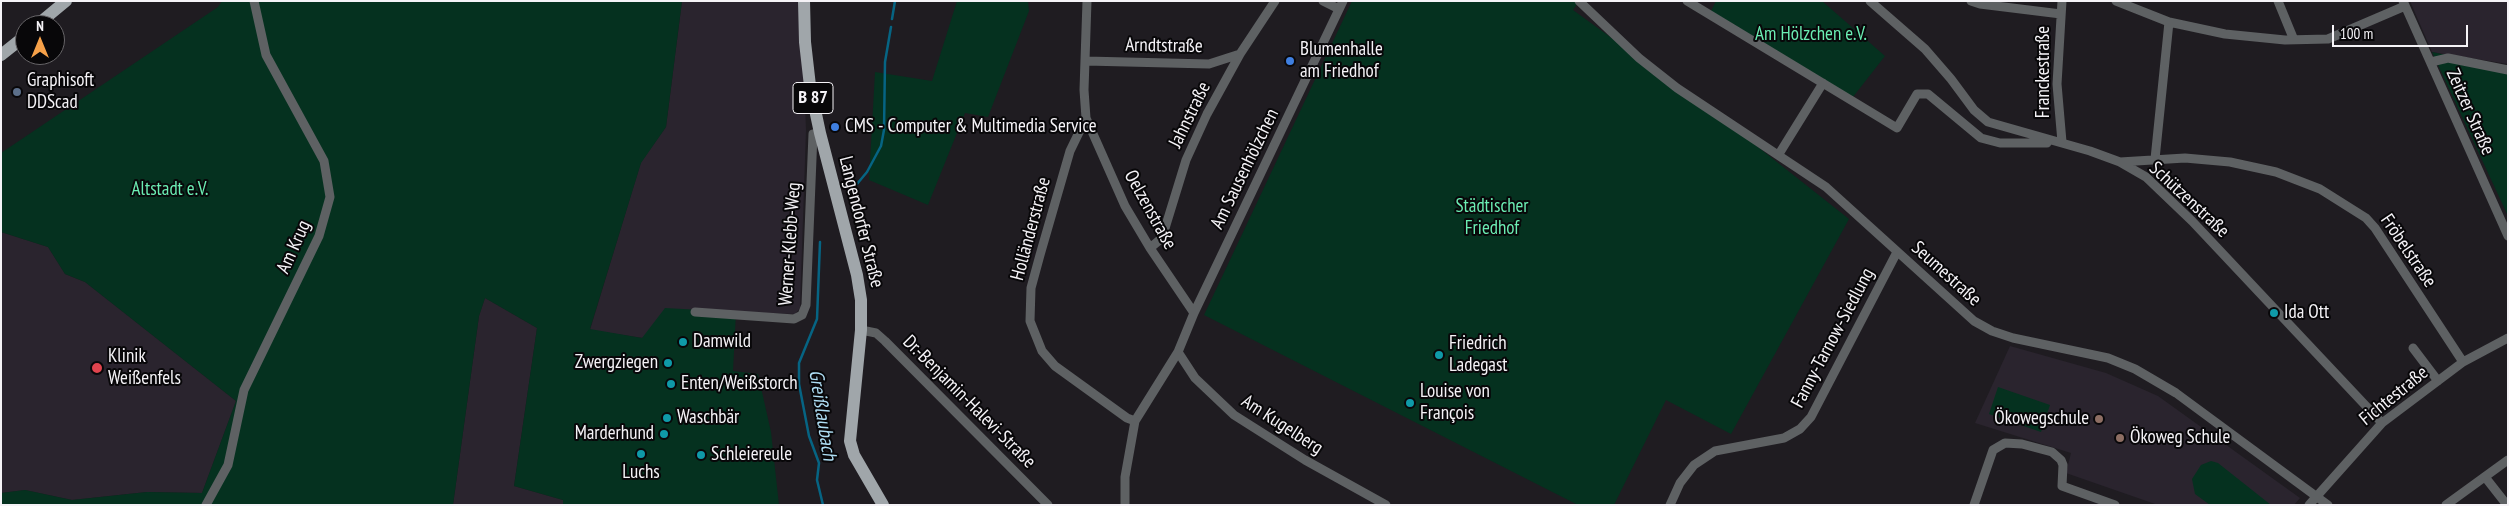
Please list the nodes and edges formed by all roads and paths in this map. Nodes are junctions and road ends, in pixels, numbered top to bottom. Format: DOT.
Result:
graph roads {
  1 [pos="66,1"];
  2 [pos="254,1"];
  3 [pos="804,1"];
  4 [pos="1087,1"];
  5 [pos="1275,1"];
  6 [pos="1323,1"];
  7 [pos="1579,1"];
  8 [pos="1687,1"];
  9 [pos="1870,1"];
  10 [pos="1971,1"];
  11 [pos="2062,1"];
  12 [pos="2116,1"];
  13 [pos="2278,1"];
  14 [pos="2404,3"];
  15 [pos="1341,5"];
  16 [pos="2061,14"];
  17 [pos="50,15"];
  18 [pos="2168,22"];
  19 [pos="2294,40"];
  20 [pos="15,44"];
  21 [pos="1240,54"];
  22 [pos="1,56"];
  23 [pos="1086,61"];
  24 [pos="2431,62"];
  25 [pos="2508,70"];
  26 [pos="1823,84"];
  27 [pos="1086,118"];
  28 [pos="820,133"];
  29 [pos="2062,142"];
  30 [pos="1779,154"];
  31 [pos="2155,159"];
  32 [pos="2120,162"];
  33 [pos="2508,236"];
  34 [pos="1150,248"];
  35 [pos="1897,252"];
  36 [pos="695,312"];
  37 [pos="1194,313"];
  38 [pos="861,330"];
  39 [pos="2508,338"];
  40 [pos="2413,348"];
  41 [pos="1178,352"];
  42 [pos="2463,362"];
  43 [pos="2438,381"];
  44 [pos="1135,421"];
  45 [pos="2382,423"];
  46 [pos="2508,460"];
  47 [pos="2485,477"];
  48 [pos="2316,496"];
  49 [pos="206,505"];
  50 [pos="883,505"];
  51 [pos="1048,505"];
  52 [pos="1125,505"];
  53 [pos="1386,505"];
  54 [pos="1670,505"];
  55 [pos="1974,505"];
  56 [pos="2115,505"];
  57 [pos="2309,505"];
  58 [pos="2328,505"];
  59 [pos="2446,505"];
  60 [pos="2506,505"];
  1 -- 17 [label="main road"];
  2 -- 49 [label="street, Am Krug"];
  3 -- 28 [label="main road, Langendorfer Straße / B 87"];
  4 -- 23 [label="street, Holländerstraße"];
  5 -- 21 [label="street, Jahnstraße"];
  6 -- 15 [label="street"];
  7 -- 30 [label="street, Seumestraße"];
  8 -- 26 [label="street"];
  9 -- 29 [label="street, Schützenstraße"];
  10 -- 16 [label="street"];
  11 -- 16 [label="street, Franckestraße"];
  12 -- 18 [label="street"];
  13 -- 19 [label="street"];
  14 -- 19 [label="street"];
  14 -- 24 [label="street, Zeitzer Straße"];
  15 -- 37 [label="street, Am Sausenhölzchen"];
  16 -- 29 [label="street, Franckestraße"];
  18 -- 19 [label="street"];
  18 -- 31 [label="street"];
  20 -- 22 [label="main road"];
  21 -- 23 [label="street, Arndtstraße"];
  21 -- 34 [label="street, Jahnstraße"];
  23 -- 27 [label="street, Holländerstraße"];
  24 -- 25 [label="street"];
  24 -- 33 [label="street, Zeitzer Straße"];
  26 -- 29 [label="street"];
  26 -- 30 [label="street"];
  27 -- 34 [label="street, Oelzenstraße"];
  27 -- 44 [label="street, Holländerstraße"];
  28 -- 36 [label="street, Werner-Klebb-Weg"];
  28 -- 38 [label="main road, Langendorfer Straße / B 87"];
  29 -- 32 [label="street, Schützenstraße"];
  30 -- 35 [label="street, Seumestraße"];
  31 -- 32 [label="street, Fröbelstraße"];
  31 -- 42 [label="street, Fröbelstraße"];
  32 -- 45 [label="street, Schützenstraße"];
  34 -- 37 [label="street, Oelzenstraße"];
  35 -- 48 [label="street, Seumestraße"];
  35 -- 54 [label="street, Fanny-Tarnow-Siedlung"];
  37 -- 41 [label="street, Am Sausenhölzchen"];
  38 -- 50 [label="main road, Langendorfer Straße / B 87"];
  38 -- 51 [label="street, Dr.-Benjamin-Halevi-Straße"];
  39 -- 42 [label="street, Fichtestraße"];
  40 -- 43 [label="street"];
  41 -- 44 [label="street, Am Sausenhölzchen"];
  41 -- 53 [label="street, Am Kugelberg"];
  42 -- 43 [label="street, Fichtestraße"];
  43 -- 45 [label="street, Fichtestraße"];
  44 -- 52 [label="street"];
  45 -- 48 [label="street, Fichtestraße"];
  46 -- 47 [label="street"];
  47 -- 59 [label="street"];
  47 -- 60 [label="street"];
  48 -- 57 [label="street, Fichtestraße"];
  48 -- 58 [label="street, Seumestraße"];
  55 -- 56 [label="street"];
}
